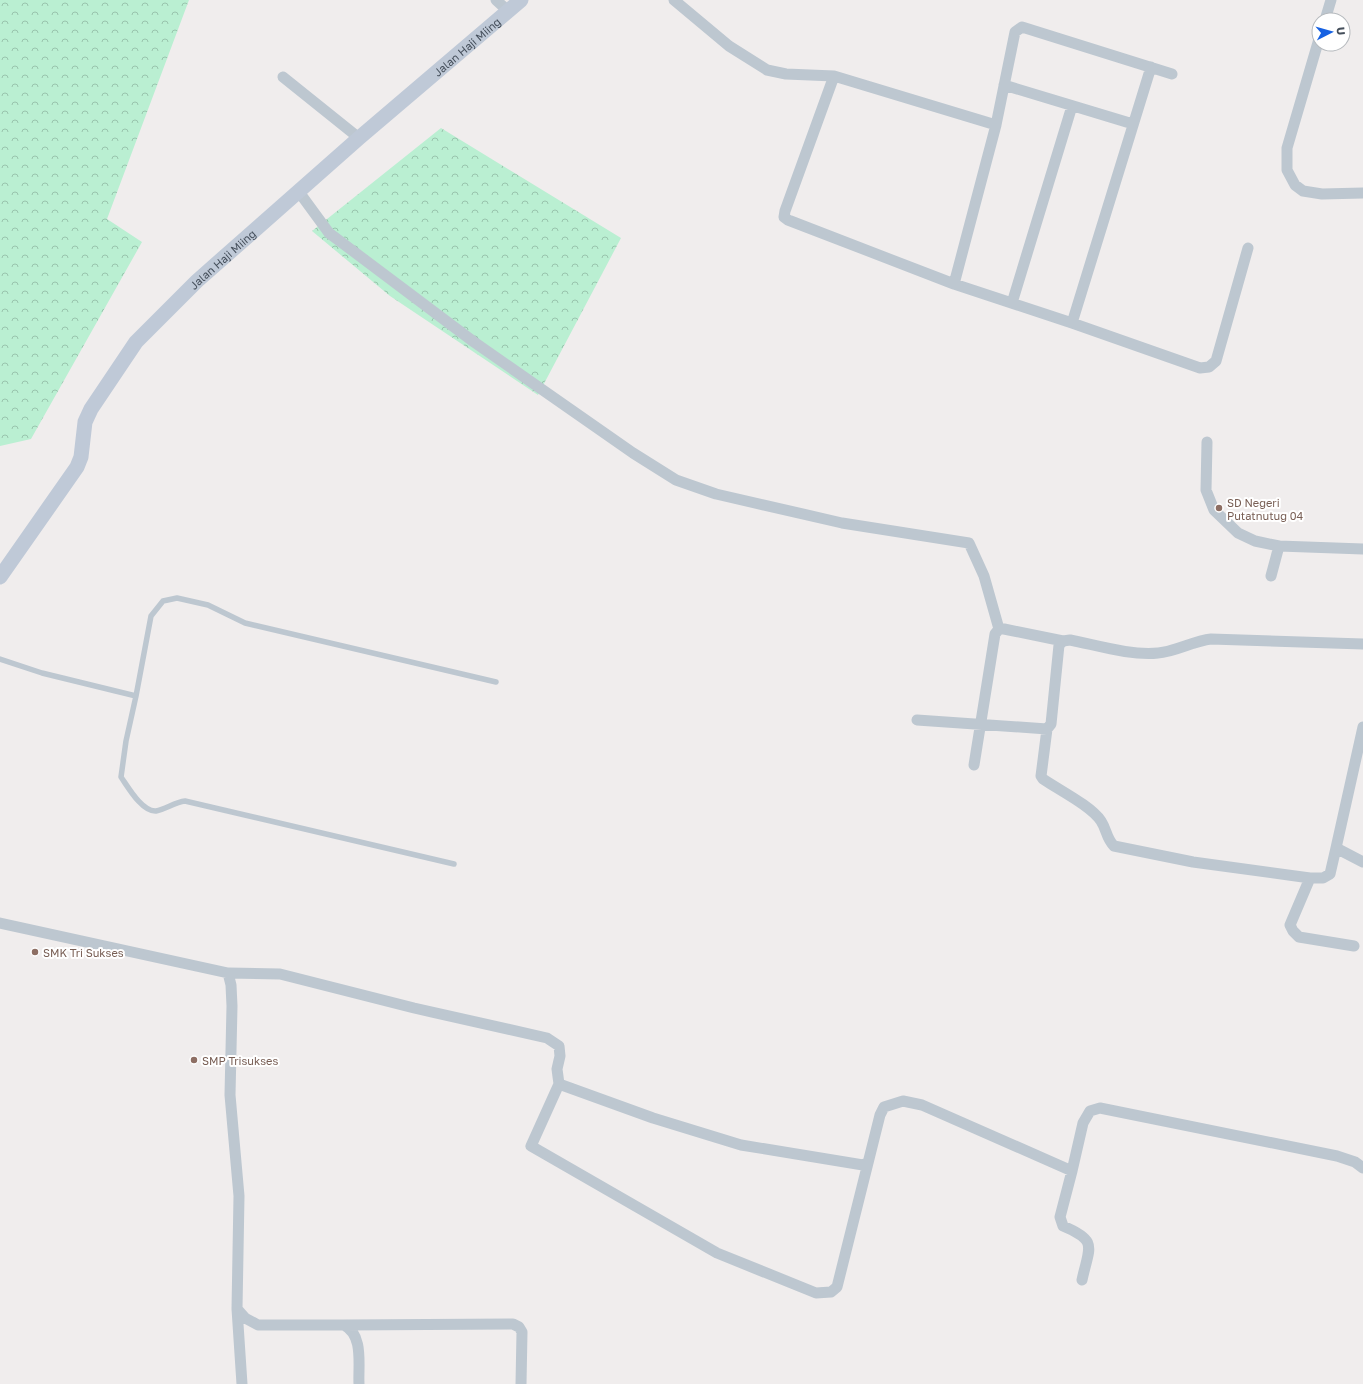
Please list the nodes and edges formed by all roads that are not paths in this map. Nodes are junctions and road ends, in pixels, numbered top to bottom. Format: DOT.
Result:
graph roads {
  1 [pos="496,0"];
  2 [pos="521,0"];
  3 [pos="674,0"];
  4 [pos="1331,0"];
  5 [pos="508,11"];
  6 [pos="1327,12"];
  7 [pos="1315,52"];
  8 [pos="1150,67"];
  9 [pos="1172,74"];
  10 [pos="834,76"];
  11 [pos="282,77"];
  12 [pos="1004,85"];
  13 [pos="1072,106"];
  14 [pos="1133,124"];
  15 [pos="996,125"];
  16 [pos="359,138"];
  17 [pos="299,192"];
  18 [pos="1363,193"];
  19 [pos="1248,248"];
  20 [pos="954,284"];
  21 [pos="1012,303"];
  22 [pos="1072,323"];
  23 [pos="1208,442"];
  24 [pos="1279,546"];
  25 [pos="1363,549"];
  26 [pos="1271,576"];
  27 [pos="0,577"];
  28 [pos="999,629"];
  29 [pos="1063,641"];
  30 [pos="1363,644"];
  31 [pos="0,659"];
  32 [pos="496,682"];
  33 [pos="136,696"];
  34 [pos="917,720"];
  35 [pos="982,725"];
  36 [pos="1363,727"];
  37 [pos="1047,729"];
  38 [pos="974,765"];
  39 [pos="1336,848"];
  40 [pos="1363,862"];
  41 [pos="454,864"];
  42 [pos="1310,878"];
  43 [pos="0,922"];
  44 [pos="1354,946"];
  45 [pos="228,973"];
  46 [pos="559,1084"];
  47 [pos="867,1163"];
  48 [pos="1363,1168"];
  49 [pos="1072,1171"];
  50 [pos="1082,1280"];
  51 [pos="237,1308"];
  52 [pos="344,1325"];
  53 [pos="242,1384"];
  54 [pos="359,1384"];
  55 [pos="521,1384"];
  1 -- 5 [label="street"];
  2 -- 5 [label="main road, Jalan Haji Miing"];
  3 -- 10 [label="street"];
  4 -- 6 [label="street"];
  5 -- 16 [label="main road, Jalan Haji Miing"];
  7 -- 18 [label="street"];
  8 -- 9 [label="street"];
  8 -- 12 [label="street"];
  8 -- 14 [label="street"];
  10 -- 15 [label="street"];
  10 -- 20 [label="street"];
  11 -- 16 [label="street"];
  12 -- 13 [label="street"];
  12 -- 15 [label="street"];
  13 -- 14 [label="street"];
  13 -- 21 [label="street"];
  14 -- 22 [label="street"];
  15 -- 20 [label="street"];
  16 -- 17 [label="main road, Jalan Haji Miing"];
  17 -- 27 [label="main road, Jalan Haji Miing"];
  17 -- 28 [label="street"];
  19 -- 22 [label="street"];
  20 -- 21 [label="street"];
  21 -- 22 [label="street"];
  23 -- 24 [label="street"];
  24 -- 25 [label="street"];
  24 -- 26 [label="street"];
  28 -- 29 [label="street"];
  28 -- 35 [label="street"];
  29 -- 30 [label="street"];
  29 -- 37 [label="street"];
  31 -- 33 [label="lane"];
  32 -- 33 [label="lane"];
  33 -- 41 [label="lane"];
  34 -- 35 [label="street"];
  35 -- 37 [label="street"];
  35 -- 38 [label="street"];
  36 -- 39 [label="street"];
  37 -- 42 [label="street"];
  39 -- 40 [label="street"];
  39 -- 42 [label="street"];
  42 -- 44 [label="street"];
  43 -- 45 [label="street"];
  45 -- 46 [label="street"];
  45 -- 51 [label="street"];
  46 -- 47 [label="street"];
  46 -- 47 [label="street"];
  47 -- 49 [label="street"];
  48 -- 49 [label="street"];
  49 -- 50 [label="street"];
  51 -- 52 [label="street"];
  51 -- 53 [label="street"];
  52 -- 54 [label="street"];
  52 -- 55 [label="street"];
}
